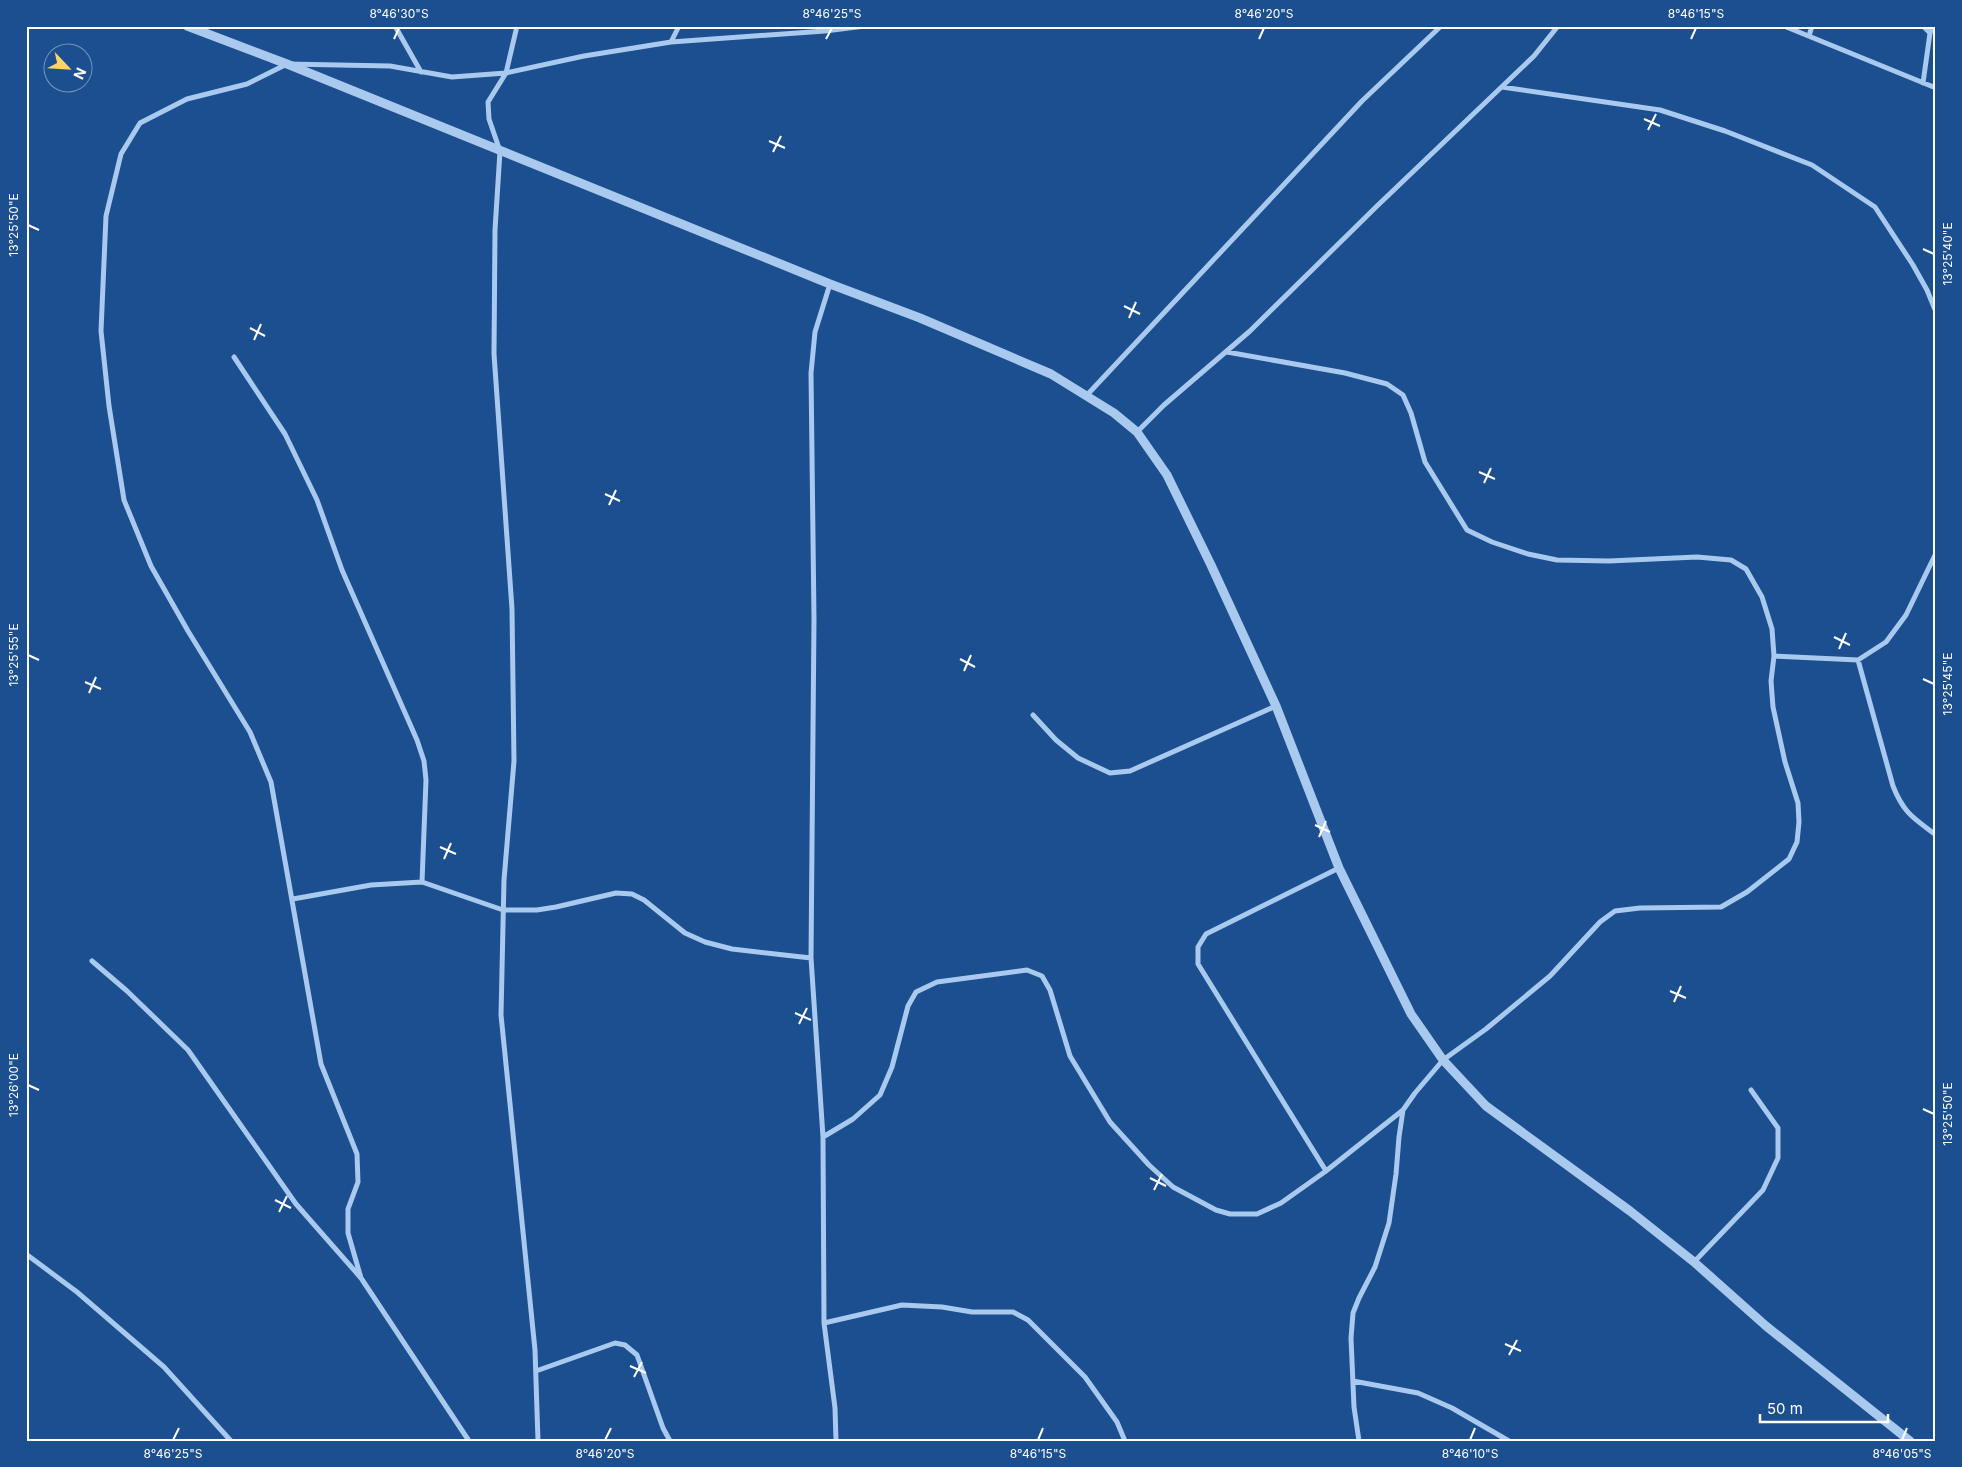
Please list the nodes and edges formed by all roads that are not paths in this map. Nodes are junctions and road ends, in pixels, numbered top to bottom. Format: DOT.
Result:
graph roads {
  1 [pos="187,26"];
  2 [pos="395,26"];
  3 [pos="517,26"];
  4 [pos="678,26"];
  5 [pos="864,26"];
  6 [pos="1441,26"];
  7 [pos="1558,26"];
  8 [pos="1784,26"];
  9 [pos="1812,26"];
  10 [pos="1923,26"];
  11 [pos="1933,26"];
  12 [pos="1930,33"];
  13 [pos="1809,36"];
  14 [pos="671,42"];
  15 [pos="287,64"];
  16 [pos="421,72"];
  17 [pos="506,73"];
  18 [pos="1923,83"];
  19 [pos="1502,87"];
  20 [pos="1936,88"];
  21 [pos="500,151"];
  22 [pos="830,284"];
  23 [pos="1936,312"];
  24 [pos="1227,352"];
  25 [pos="234,357"];
  26 [pos="1087,395"];
  27 [pos="1137,432"];
  28 [pos="1936,553"];
  29 [pos="1774,656"];
  30 [pos="1858,660"];
  31 [pos="1276,706"];
  32 [pos="1033,715"];
  33 [pos="1936,835"];
  34 [pos="1340,868"];
  35 [pos="422,882"];
  36 [pos="293,899"];
  37 [pos="503,910"];
  38 [pos="811,958"];
  39 [pos="92,961"];
  40 [pos="1443,1060"];
  41 [pos="1751,1090"];
  42 [pos="1403,1110"];
  43 [pos="824,1137"];
  44 [pos="1326,1171"];
  45 [pos="26,1254"];
  46 [pos="1694,1262"];
  47 [pos="361,1278"];
  48 [pos="824,1322"];
  49 [pos="536,1371"];
  50 [pos="1353,1381"];
  51 [pos="231,1441"];
  52 [pos="469,1441"];
  53 [pos="538,1441"];
  54 [pos="670,1441"];
  55 [pos="836,1441"];
  56 [pos="1125,1441"];
  57 [pos="1359,1441"];
  58 [pos="1509,1441"];
  59 [pos="1910,1441"];
  1 -- 15 [label="street"];
  2 -- 16 [label="street"];
  3 -- 17 [label="street"];
  4 -- 14 [label="street"];
  5 -- 14 [label="street"];
  6 -- 26 [label="street"];
  7 -- 19 [label="street"];
  8 -- 13 [label="street"];
  9 -- 13 [label="street"];
  10 -- 12 [label="street"];
  11 -- 12 [label="street"];
  12 -- 18 [label="street"];
  13 -- 18 [label="street"];
  14 -- 17 [label="street"];
  15 -- 16 [label="street"];
  15 -- 21 [label="street"];
  15 -- 36 [label="street"];
  16 -- 17 [label="street"];
  17 -- 21 [label="street"];
  18 -- 20 [label="street"];
  19 -- 23 [label="street"];
  19 -- 24 [label="street"];
  21 -- 22 [label="street"];
  21 -- 37 [label="street"];
  22 -- 26 [label="street"];
  22 -- 38 [label="street"];
  24 -- 27 [label="street"];
  24 -- 29 [label="street"];
  25 -- 35 [label="street"];
  26 -- 27 [label="street"];
  27 -- 31 [label="street"];
  28 -- 30 [label="street"];
  29 -- 30 [label="street"];
  29 -- 40 [label="street"];
  30 -- 33 [label="street"];
  31 -- 32 [label="street"];
  31 -- 34 [label="street"];
  34 -- 40 [label="street"];
  34 -- 44 [label="street"];
  35 -- 36 [label="street"];
  35 -- 37 [label="street"];
  36 -- 47 [label="street"];
  37 -- 38 [label="street"];
  37 -- 49 [label="street"];
  38 -- 43 [label="street"];
  39 -- 47 [label="street"];
  40 -- 42 [label="street"];
  40 -- 46 [label="street"];
  41 -- 46 [label="street"];
  42 -- 44 [label="street"];
  42 -- 50 [label="street"];
  43 -- 44 [label="street"];
  43 -- 48 [label="street"];
  45 -- 51 [label="street"];
  46 -- 59 [label="street"];
  47 -- 52 [label="street"];
  48 -- 55 [label="street"];
  48 -- 56 [label="street"];
  49 -- 53 [label="street"];
  49 -- 54 [label="street"];
  50 -- 57 [label="street"];
  50 -- 58 [label="street"];
}
